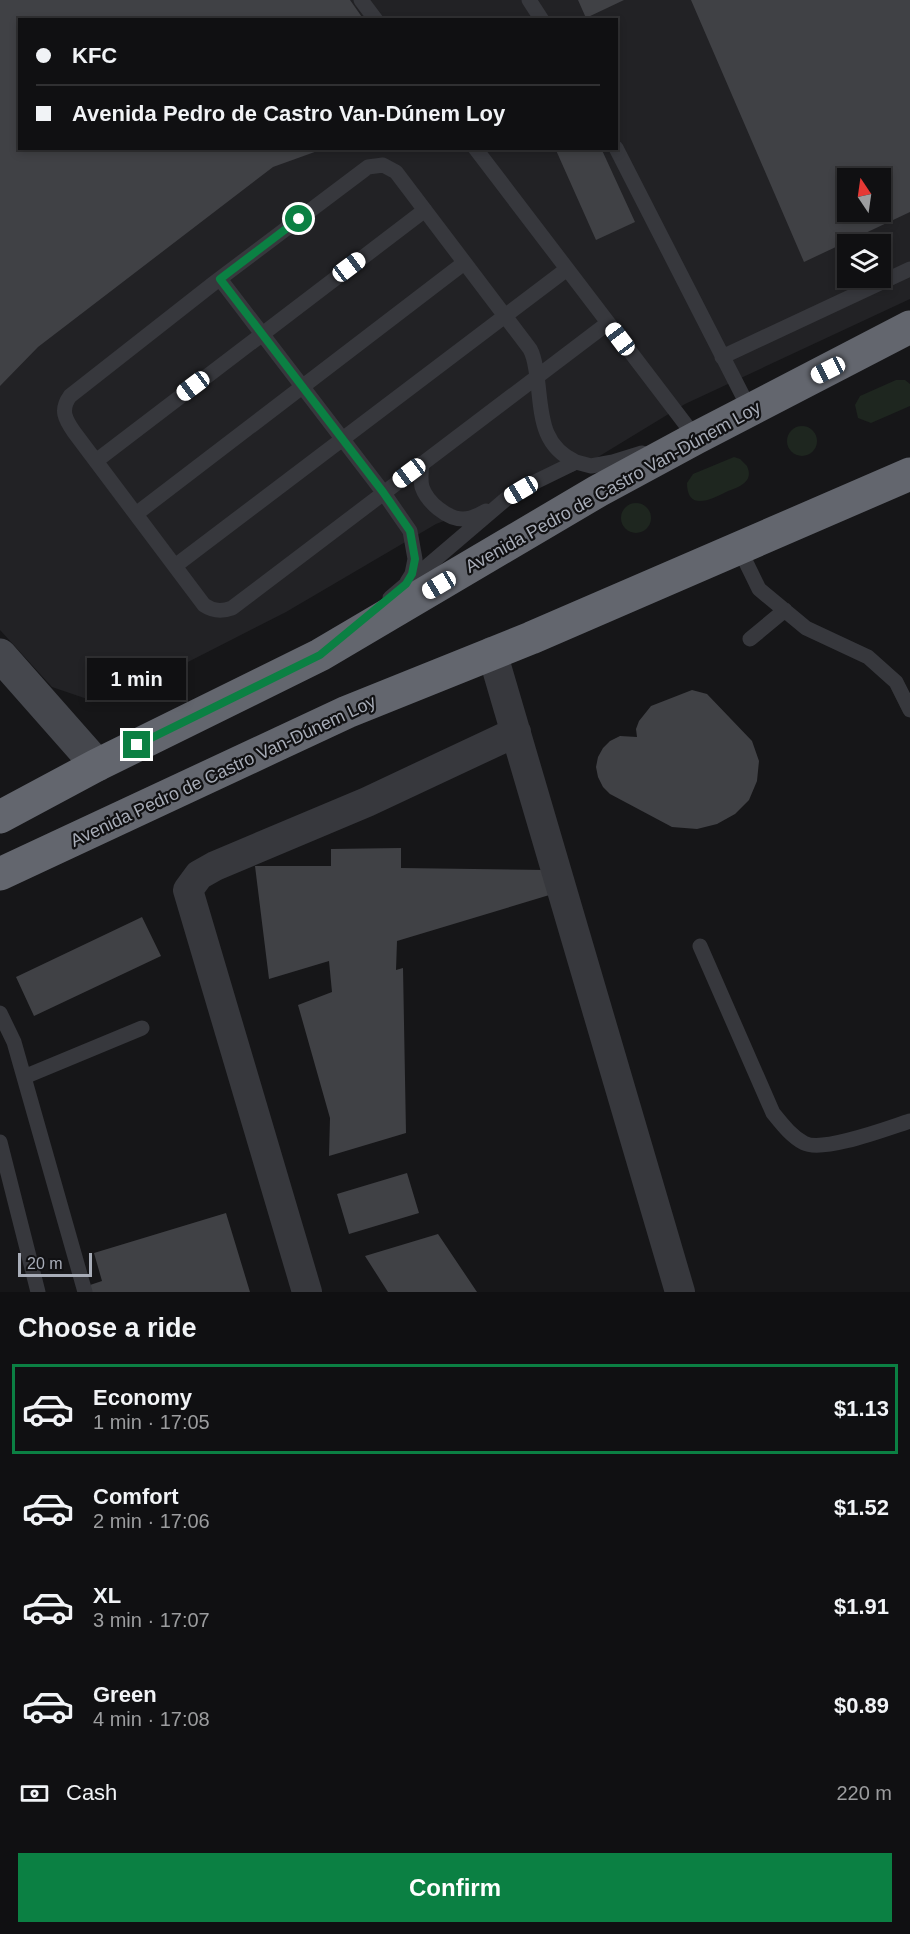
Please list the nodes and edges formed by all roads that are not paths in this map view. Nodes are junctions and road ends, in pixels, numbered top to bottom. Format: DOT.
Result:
graph roads {
  1 [pos="361,0"];
  2 [pos="529,0"];
  3 [pos="374,18"];
  4 [pos="541,18"];
  5 [pos="477,150"];
  6 [pos="617,150"];
  7 [pos="425,210"];
  8 [pos="465,263"];
  9 [pos="567,269"];
  10 [pos="910,269"];
  11 [pos="220,279"];
  12 [pos="504,316"];
  13 [pos="608,323"];
  14 [pos="910,327"];
  15 [pos="262,333"];
  16 [pos="910,346"];
  17 [pos="867,350"];
  18 [pos="722,357"];
  19 [pos="537,376"];
  20 [pos="303,386"];
  21 [pos="750,410"];
  22 [pos="696,438"];
  23 [pos="343,439"];
  24 [pos="96,461"];
  25 [pos="576,462"];
  26 [pos="422,463"];
  27 [pos="910,474"];
  28 [pos="383,492"];
  29 [pos="506,499"];
  30 [pos="136,514"];
  31 [pos="739,548"];
  32 [pos="175,566"];
  33 [pos="406,584"];
  34 [pos="784,610"];
  35 [pos="750,639"];
  36 [pos="492,652"];
  37 [pos="0,655"];
  38 [pos="320,655"];
  39 [pos="910,710"];
  40 [pos="516,732"];
  41 [pos="97,765"];
  42 [pos="0,817"];
  43 [pos="0,874"];
  44 [pos="700,946"];
  45 [pos="0,1013"];
  46 [pos="142,1028"];
  47 [pos="24,1077"];
  48 [pos="910,1121"];
  49 [pos="0,1142"];
  50 [pos="38,1292"];
  51 [pos="85,1292"];
  52 [pos="307,1292"];
  53 [pos="680,1292"];
  1 -- 3 [label="lane"];
  2 -- 4 [label="lane"];
  5 -- 9 [label="lane"];
  6 -- 18 [label="lane"];
  7 -- 8 [label="lane"];
  7 -- 11 [label="lane"];
  7 -- 15 [label="lane"];
  8 -- 12 [label="lane"];
  8 -- 20 [label="lane"];
  9 -- 12 [label="lane"];
  9 -- 13 [label="lane"];
  10 -- 18 [label="lane"];
  11 -- 15 [label="lane"];
  11 -- 24 [label="lane"];
  12 -- 19 [label="lane"];
  12 -- 23 [label="lane"];
  13 -- 19 [label="lane"];
  13 -- 22 [label="lane"];
  14 -- 17 [label="highway, Avenida Pedro de Castro Van-Dúnem Loy"];
  15 -- 20 [label="lane"];
  15 -- 24 [label="lane"];
  16 -- 17 [label="highway"];
  17 -- 21 [label="highway, Avenida Pedro de Castro Van-Dúnem Loy"];
  18 -- 21 [label="lane"];
  19 -- 25 [label="lane"];
  19 -- 26 [label="lane"];
  20 -- 23 [label="lane"];
  20 -- 30 [label="lane"];
  21 -- 22 [label="highway, Avenida Pedro de Castro Van-Dúnem Loy"];
  22 -- 25 [label="lane"];
  22 -- 38 [label="highway, Avenida Pedro de Castro Van-Dúnem Loy"];
  23 -- 28 [label="lane"];
  23 -- 32 [label="lane"];
  24 -- 30 [label="lane"];
  25 -- 29 [label="lane"];
  26 -- 28 [label="lane"];
  26 -- 29 [label="lane"];
  27 -- 31 [label="highway, Avenida Pedro de Castro Van-Dúnem Loy"];
  28 -- 32 [label="lane"];
  28 -- 33 [label="lane"];
  29 -- 33 [label="lane"];
  30 -- 32 [label="lane"];
  31 -- 34 [label="lane"];
  31 -- 36 [label="highway, Avenida Pedro de Castro Van-Dúnem Loy"];
  33 -- 38 [label="lane"];
  34 -- 35 [label="lane"];
  34 -- 39 [label="lane"];
  36 -- 40 [label="street"];
  36 -- 43 [label="highway, Avenida Pedro de Castro Van-Dúnem Loy"];
  37 -- 41 [label="main road"];
  38 -- 41 [label="highway, Avenida Pedro de Castro Van-Dúnem Loy"];
  40 -- 52 [label="street"];
  40 -- 53 [label="street"];
  41 -- 42 [label="highway, Avenida Pedro de Castro Van-Dúnem Loy"];
  44 -- 48 [label="lane"];
  45 -- 47 [label="lane"];
  46 -- 47 [label="lane"];
  47 -- 51 [label="lane"];
  49 -- 50 [label="lane"];
}
